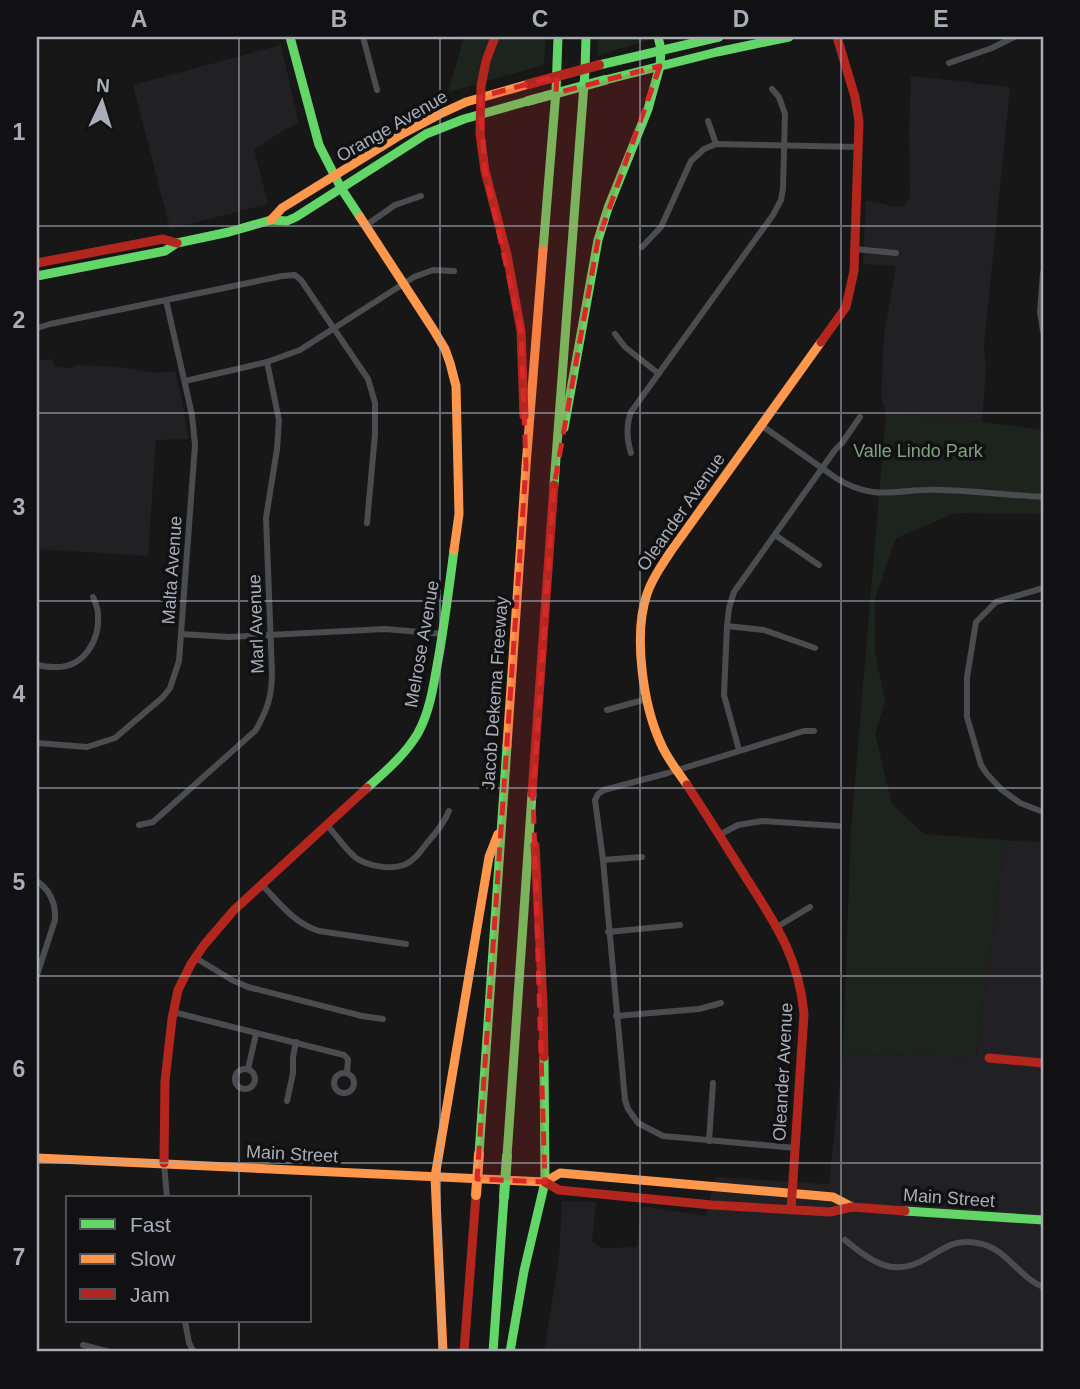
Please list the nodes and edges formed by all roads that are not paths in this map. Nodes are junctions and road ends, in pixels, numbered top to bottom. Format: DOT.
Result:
graph roads {
  1 [pos="290,37"];
  2 [pos="363,37"];
  3 [pos="495,37"];
  4 [pos="558,37"];
  5 [pos="586,37"];
  6 [pos="658,37"];
  7 [pos="719,37"];
  8 [pos="789,37"];
  9 [pos="837,37"];
  10 [pos="1014,37"];
  11 [pos="661,50"];
  12 [pos="949,63"];
  13 [pos="660,66"];
  14 [pos="772,89"];
  15 [pos="377,90"];
  16 [pos="480,97"];
  17 [pos="479,114"];
  18 [pos="708,121"];
  19 [pos="716,144"];
  20 [pos="784,146"];
  21 [pos="858,147"];
  22 [pos="335,177"];
  23 [pos="341,188"];
  24 [pos="421,196"];
  25 [pos="271,220"];
  26 [pos="365,226"];
  27 [pos="177,243"];
  28 [pos="642,247"];
  29 [pos="855,249"];
  30 [pos="90,253"];
  31 [pos="896,253"];
  32 [pos="37,263"];
  33 [pos="93,265"];
  34 [pos="454,271"];
  35 [pos="1043,273"];
  36 [pos="37,276"];
  37 [pos="403,284"];
  38 [pos="166,300"];
  39 [pos="37,328"];
  40 [pos="334,330"];
  41 [pos="1043,331"];
  42 [pos="615,334"];
  43 [pos="267,362"];
  44 [pos="659,374"];
  45 [pos="185,381"];
  46 [pos="860,417"];
  47 [pos="761,425"];
  48 [pos="631,453"];
  49 [pos="526,466"];
  50 [pos="822,469"];
  51 [pos="554,486"];
  52 [pos="1043,497"];
  53 [pos="367,523"];
  54 [pos="775,535"];
  55 [pos="819,565"];
  56 [pos="1043,588"];
  57 [pos="93,597"];
  58 [pos="727,626"];
  59 [pos="181,634"];
  60 [pos="443,634"];
  61 [pos="270,635"];
  62 [pos="816,648"];
  63 [pos="37,665"];
  64 [pos="647,699"];
  65 [pos="607,710"];
  66 [pos="814,732"];
  67 [pos="37,743"];
  68 [pos="739,750"];
  69 [pos="678,770"];
  70 [pos="533,795"];
  71 [pos="449,811"];
  72 [pos="1043,812"];
  73 [pos="139,825"];
  74 [pos="327,825"];
  75 [pos="502,825"];
  76 [pos="838,826"];
  77 [pos="719,835"];
  78 [pos="642,857"];
  79 [pos="603,860"];
  80 [pos="37,881"];
  81 [pos="261,884"];
  82 [pos="810,906"];
  83 [pos="680,925"];
  84 [pos="777,928"];
  85 [pos="608,932"];
  86 [pos="406,944"];
  87 [pos="194,957"];
  88 [pos="37,975"];
  89 [pos="721,1003"];
  90 [pos="173,1012"];
  91 [pos="616,1016"];
  92 [pos="383,1019"];
  93 [pos="256,1034"];
  94 [pos="296,1042"];
  95 [pos="989,1058"];
  96 [pos="1043,1063"];
  97 [pos="248,1069"];
  98 [pos="347,1073"];
  99 [pos="713,1083"];
  100 [pos="287,1101"];
  101 [pos="709,1141"];
  102 [pos="796,1149"];
  103 [pos="37,1158"];
  104 [pos="164,1163"];
  105 [pos="435,1177"];
  106 [pos="545,1182"];
  107 [pos="715,1188"];
  108 [pos="792,1194"];
  109 [pos="167,1196"];
  110 [pos="712,1205"];
  111 [pos="852,1207"];
  112 [pos="791,1210"];
  113 [pos="1043,1220"];
  114 [pos="845,1241"];
  115 [pos="1043,1287"];
  116 [pos="184,1322"];
  117 [pos="83,1345"];
  118 [pos="110,1352"];
  119 [pos="194,1352"];
  120 [pos="443,1352"];
  121 [pos="464,1352"];
  122 [pos="493,1352"];
  123 [pos="510,1352"];
  1 -- 22 [label="main road, Melrose Avenue"];
  2 -- 15 [label="street"];
  3 -- 16 [label="main road"];
  4 -- 49 [label="main road, Jacob Dekema Freeway"];
  5 -- 51 [label="main road"];
  6 -- 11 [label="main road"];
  7 -- 11 [label="main road, Orange Avenue"];
  8 -- 13 [label="main road, Orange Avenue"];
  9 -- 21 [label="main road, Oleander Avenue"];
  10 -- 12 [label="street"];
  11 -- 13 [label="main road"];
  11 -- 16 [label="main road, Orange Avenue, bridge"];
  13 -- 17 [label="main road, Orange Avenue, bridge"];
  13 -- 51 [label="main road"];
  14 -- 20 [label="street"];
  16 -- 17 [label="main road"];
  16 -- 22 [label="main road, Orange Avenue"];
  17 -- 23 [label="main road, Orange Avenue"];
  17 -- 49 [label="main road"];
  18 -- 19 [label="street"];
  19 -- 20 [label="street"];
  19 -- 28 [label="street"];
  20 -- 21 [label="street"];
  20 -- 44 [label="street"];
  21 -- 29 [label="main road, Oleander Avenue"];
  22 -- 23 [label="main road, Melrose Avenue"];
  22 -- 25 [label="main road, Orange Avenue"];
  23 -- 25 [label="main road, Orange Avenue"];
  23 -- 26 [label="main road, Melrose Avenue"];
  24 -- 26 [label="street"];
  25 -- 27 [label="main road, Orange Avenue"];
  26 -- 37 [label="main road, Melrose Avenue"];
  27 -- 30 [label="main road, Orange Avenue"];
  27 -- 33 [label="main road, Orange Avenue"];
  29 -- 31 [label="street"];
  29 -- 47 [label="main road, Oleander Avenue"];
  30 -- 32 [label="main road, Orange Avenue"];
  30 -- 33 [label="main road"];
  33 -- 36 [label="main road, Orange Avenue"];
  34 -- 37 [label="street"];
  35 -- 41 [label="street"];
  37 -- 40 [label="street"];
  37 -- 60 [label="main road, Melrose Avenue"];
  38 -- 39 [label="street"];
  38 -- 40 [label="street"];
  38 -- 45 [label="street, Malta Avenue"];
  40 -- 43 [label="street"];
  40 -- 53 [label="street"];
  42 -- 44 [label="street"];
  43 -- 45 [label="street"];
  43 -- 61 [label="street, Marl Avenue"];
  44 -- 48 [label="street"];
  45 -- 59 [label="street, Malta Avenue"];
  46 -- 50 [label="street"];
  47 -- 50 [label="street"];
  47 -- 64 [label="main road, Oleander Avenue"];
  49 -- 75 [label="main road, Jacob Dekema Freeway"];
  50 -- 52 [label="street"];
  50 -- 54 [label="street"];
  51 -- 70 [label="main road"];
  54 -- 55 [label="street"];
  54 -- 58 [label="street"];
  56 -- 72 [label="street"];
  57 -- 63 [label="street"];
  58 -- 62 [label="street"];
  58 -- 68 [label="street"];
  59 -- 61 [label="street"];
  59 -- 67 [label="street, Malta Avenue"];
  60 -- 61 [label="street"];
  60 -- 74 [label="main road, Melrose Avenue"];
  61 -- 73 [label="street, Marl Avenue"];
  64 -- 65 [label="street"];
  64 -- 69 [label="main road, Oleander Avenue"];
  66 -- 68 [label="street"];
  68 -- 69 [label="street"];
  69 -- 77 [label="main road, Oleander Avenue"];
  69 -- 79 [label="street"];
  70 -- 106 [label="main road"];
  70 -- 122 [label="main road, bridge"];
  71 -- 74 [label="street"];
  74 -- 81 [label="main road, Melrose Avenue"];
  75 -- 105 [label="main road"];
  75 -- 121 [label="main road, Jacob Dekema Freeway, bridge"];
  76 -- 77 [label="street"];
  77 -- 84 [label="main road, Oleander Avenue"];
  78 -- 79 [label="street"];
  79 -- 85 [label="street"];
  80 -- 88 [label="street"];
  81 -- 86 [label="street"];
  81 -- 87 [label="main road, Melrose Avenue"];
  82 -- 84 [label="street"];
  83 -- 85 [label="street"];
  84 -- 102 [label="main road, Oleander Avenue"];
  85 -- 91 [label="street"];
  87 -- 90 [label="main road, Melrose Avenue"];
  87 -- 92 [label="street"];
  89 -- 91 [label="street"];
  90 -- 93 [label="street"];
  90 -- 104 [label="main road, Melrose Avenue"];
  91 -- 101 [label="street"];
  93 -- 94 [label="street"];
  93 -- 97 [label="street"];
  94 -- 98 [label="street"];
  94 -- 100 [label="street"];
  95 -- 96 [label="main road"];
  99 -- 101 [label="street"];
  101 -- 102 [label="street"];
  102 -- 108 [label="main road, Oleander Avenue"];
  103 -- 104 [label="main road, Main Street"];
  104 -- 105 [label="main road, Main Street"];
  104 -- 109 [label="street, Melrose Avenue"];
  105 -- 106 [label="main road, Main Street"];
  105 -- 120 [label="main road"];
  106 -- 107 [label="main road, Main Street"];
  106 -- 110 [label="main road, Main Street"];
  106 -- 123 [label="main road"];
  107 -- 108 [label="main road, Main Street"];
  107 -- 110 [label="main road"];
  108 -- 111 [label="main road, Main Street"];
  108 -- 112 [label="main road, Oleander Avenue"];
  110 -- 112 [label="main road, Main Street"];
  111 -- 112 [label="main road, Main Street"];
  111 -- 113 [label="main road, Main Street"];
  114 -- 115 [label="street"];
  116 -- 119 [label="street"];
  117 -- 118 [label="street"];
}
